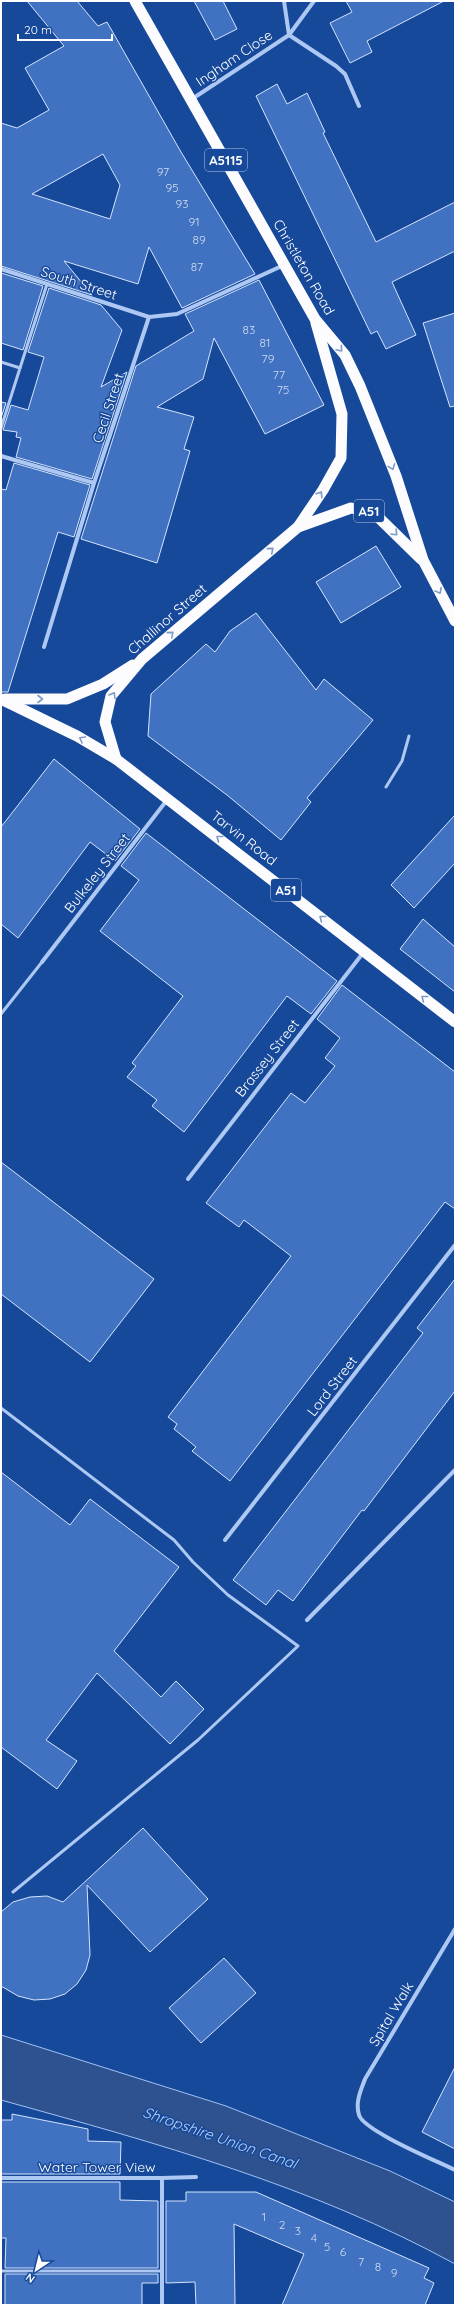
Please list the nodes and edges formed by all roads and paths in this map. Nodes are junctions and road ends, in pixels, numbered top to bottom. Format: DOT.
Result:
graph roads {
  1 [pos="135,1"];
  2 [pos="284,1"];
  3 [pos="314,1"];
  4 [pos="289,35"];
  5 [pos="192,100"];
  6 [pos="359,106"];
  7 [pos="285,264"];
  8 [pos="1,269"];
  9 [pos="47,284"];
  10 [pos="150,317"];
  11 [pos="315,319"];
  12 [pos="1,362"];
  13 [pos="20,368"];
  14 [pos="1,428"];
  15 [pos="1,456"];
  16 [pos="94,483"];
  17 [pos="298,527"];
  18 [pos="423,560"];
  19 [pos="455,622"];
  20 [pos="44,647"];
  21 [pos="142,659"];
  22 [pos="1,699"];
  23 [pos="409,736"];
  24 [pos="116,759"];
  25 [pos="386,787"];
  26 [pos="169,798"];
  27 [pos="365,951"];
  28 [pos="42,962"];
  29 [pos="1,1014"];
  30 [pos="455,1022"];
  31 [pos="188,1179"];
  32 [pos="455,1245"];
  33 [pos="1,1408"];
  34 [pos="455,1470"];
  35 [pos="225,1540"];
  36 [pos="307,1620"];
  37 [pos="13,1892"];
  38 [pos="455,1929"];
  39 [pos="455,2170"];
  40 [pos="196,2177"];
  41 [pos="1,2178"];
  42 [pos="162,2178"];
  43 [pos="1,2271"];
  44 [pos="162,2271"];
  45 [pos="162,2305"];
  1 -- 5 [label="highway, Christleton Road / A5115"];
  2 -- 4 [label="street, Ingham Close"];
  3 -- 4 [label="street"];
  4 -- 5 [label="street, Ingham Close"];
  4 -- 6 [label="street, Ingham Close"];
  5 -- 7 [label="highway, Christleton Road / A5115"];
  7 -- 10 [label="street"];
  7 -- 11 [label="highway, Christleton Road / A5115"];
  8 -- 9 [label="street, South Street"];
  9 -- 10 [label="street, South Street"];
  9 -- 13 [label="lane"];
  10 -- 16 [label="street, Cecil Street"];
  17 -- 11 [label="highway, Challinor Street / A5115, one-way"];
  11 -- 18 [label="highway, Christleton Road / A5115, one-way"];
  12 -- 13 [label="lane"];
  13 -- 14 [label="lane"];
  15 -- 16 [label="street"];
  16 -- 20 [label="street, Cecil Street"];
  17 -- 18 [label="highway, Challinor Street / A51, one-way"];
  21 -- 17 [label="highway, Challinor Street / A51, one-way"];
  18 -- 19 [label="highway, Christleton Road / A51, one-way"];
  22 -- 21 [label="highway, one-way"];
  24 -- 21 [label="highway, Challinor Street / A51, one-way"];
  24 -- 22 [label="highway, Tarvin Road / A51, one-way"];
  23 -- 25 [label="lane"];
  24 -- 26 [label="highway, Tarvin Road / A51"];
  27 -- 26 [label="highway, Tarvin Road / A51, one-way"];
  26 -- 28 [label="street, Bulkeley Street"];
  30 -- 27 [label="highway, Tarvin Road / A51, one-way"];
  27 -- 31 [label="street, Brassey Street"];
  28 -- 29 [label="lane"];
  32 -- 35 [label="street, Lord Street"];
  33 -- 37 [label="lane"];
  34 -- 36 [label="street"];
  38 -- 39 [label="street, Spital Walk"];
  40 -- 42 [label="street"];
  41 -- 42 [label="street, Water Tower View"];
  42 -- 44 [label="street, Water Tower View"];
  43 -- 44 [label="lane"];
  44 -- 45 [label="street, Water Tower View"];
}
